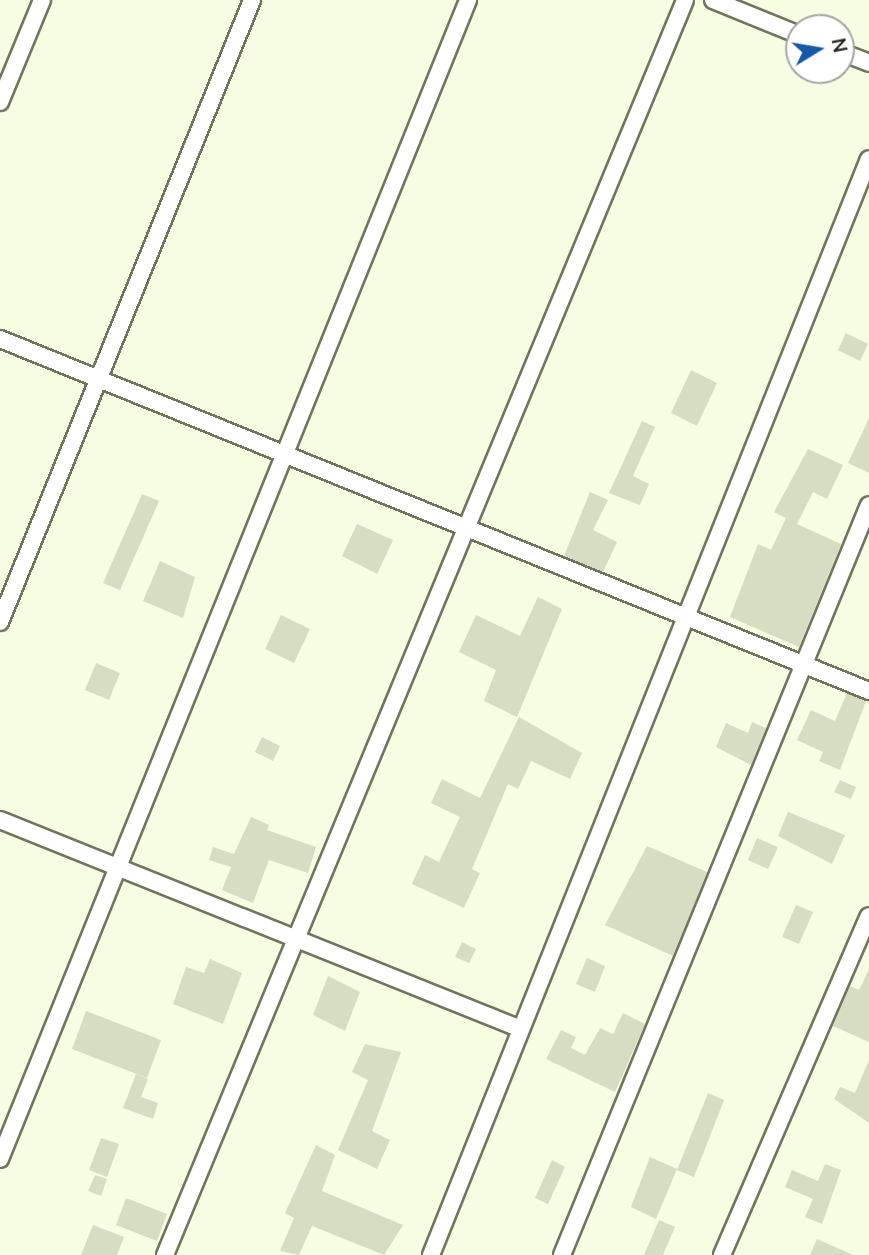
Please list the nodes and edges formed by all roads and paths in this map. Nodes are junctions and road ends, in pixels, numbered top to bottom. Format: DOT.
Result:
graph roads {
  1 [pos="42,0"];
  2 [pos="252,0"];
  3 [pos="468,0"];
  4 [pos="685,0"];
  5 [pos="713,0"];
  6 [pos="785,29"];
  7 [pos="0,102"];
  8 [pos="869,159"];
  9 [pos="0,339"];
  10 [pos="98,379"];
  11 [pos="284,454"];
  12 [pos="869,505"];
  13 [pos="466,528"];
  14 [pos="684,616"];
  15 [pos="0,622"];
  16 [pos="804,665"];
  17 [pos="869,691"];
  18 [pos="0,820"];
  19 [pos="117,867"];
  20 [pos="869,916"];
  21 [pos="296,939"];
  22 [pos="521,1029"];
  23 [pos="0,1159"];
  24 [pos="166,1255"];
  25 [pos="431,1255"];
  26 [pos="562,1255"];
  27 [pos="722,1255"];
  1 -- 7 [label="street"];
  2 -- 10 [label="street"];
  3 -- 11 [label="street"];
  4 -- 13 [label="street"];
  5 -- 6 [label="street"];
  8 -- 14 [label="street"];
  9 -- 10 [label="street"];
  10 -- 11 [label="street"];
  10 -- 15 [label="street"];
  11 -- 13 [label="street"];
  11 -- 19 [label="street"];
  12 -- 16 [label="street"];
  13 -- 14 [label="street"];
  13 -- 21 [label="street"];
  14 -- 16 [label="street"];
  14 -- 22 [label="street"];
  16 -- 17 [label="street"];
  16 -- 26 [label="street"];
  18 -- 19 [label="street"];
  19 -- 21 [label="street"];
  19 -- 23 [label="street"];
  20 -- 27 [label="street"];
  21 -- 22 [label="street"];
  21 -- 24 [label="street"];
  22 -- 25 [label="street"];
}
